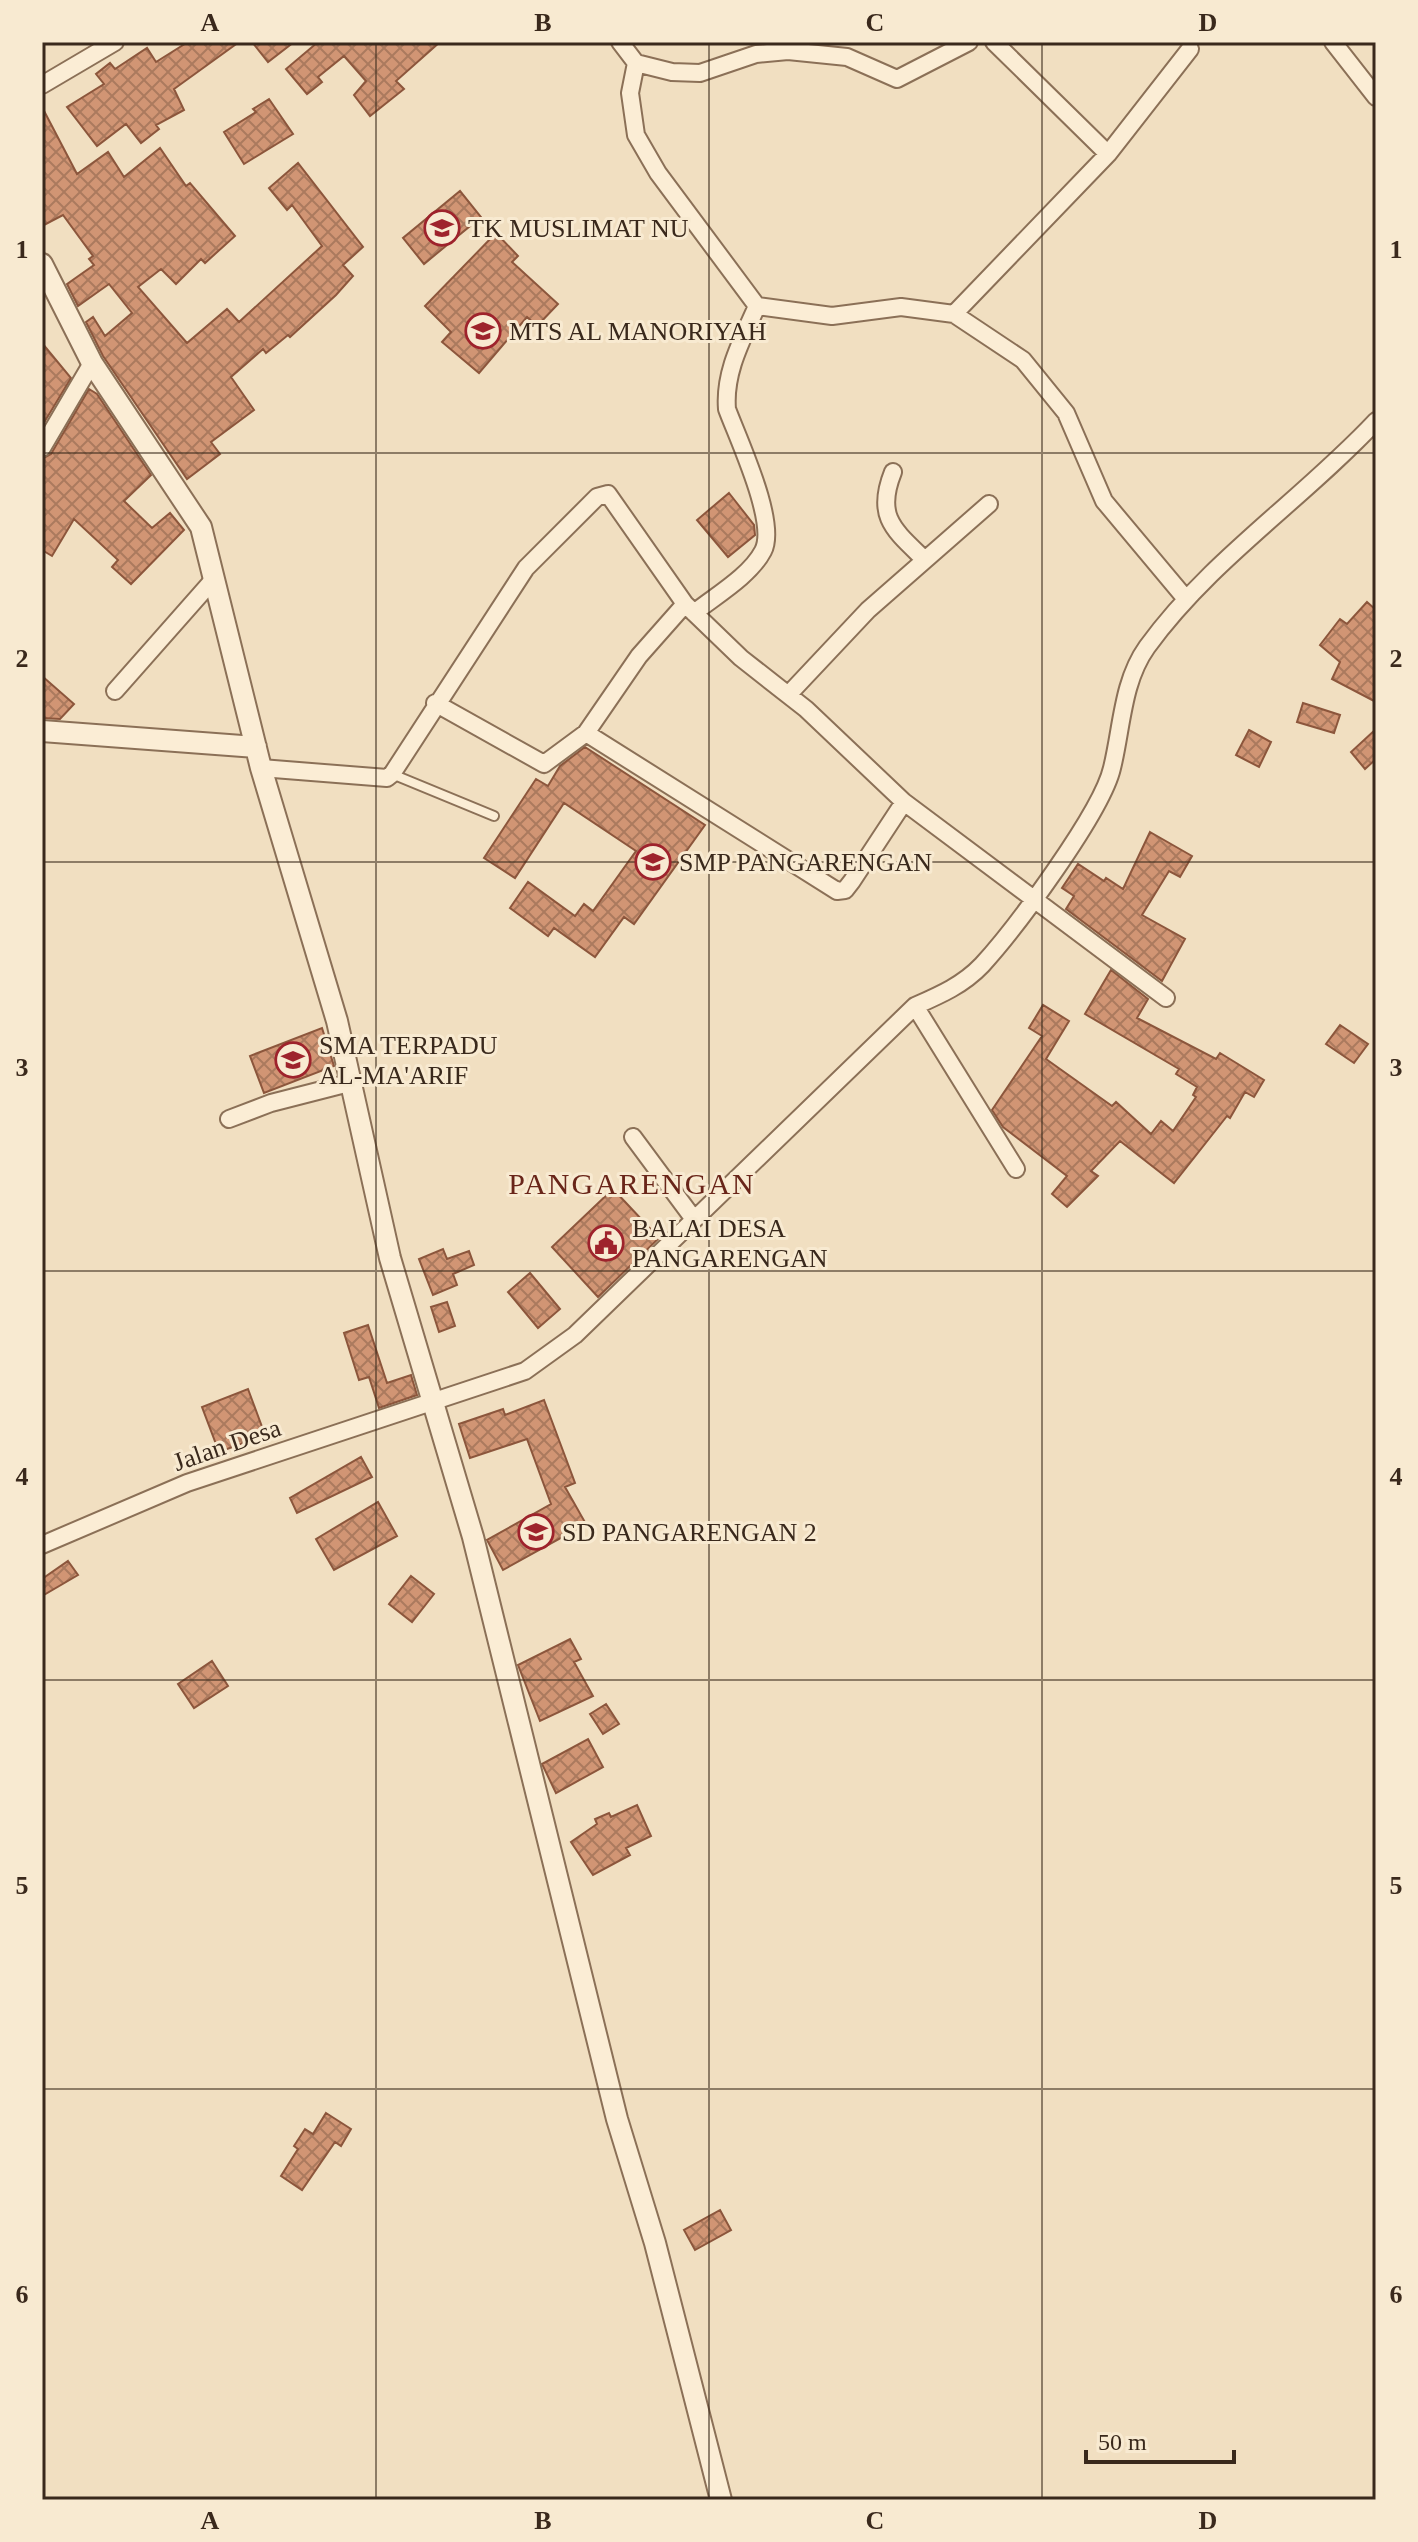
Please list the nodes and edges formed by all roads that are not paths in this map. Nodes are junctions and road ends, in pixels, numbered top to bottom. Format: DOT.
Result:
graph roads {
  1 [pos="115,42"];
  2 [pos="620,42"];
  3 [pos="969,42"];
  4 [pos="994,42"];
  5 [pos="1333,42"];
  6 [pos="1190,49"];
  7 [pos="636,63"];
  8 [pos="42,85"];
  9 [pos="1376,97"];
  10 [pos="1108,154"];
  11 [pos="42,264"];
  12 [pos="757,306"];
  13 [pos="954,314"];
  14 [pos="92,363"];
  15 [pos="1374,429"];
  16 [pos="42,448"];
  17 [pos="893,472"];
  18 [pos="989,504"];
  19 [pos="925,560"];
  20 [pos="213,580"];
  21 [pos="1186,599"];
  22 [pos="690,609"];
  23 [pos="115,691"];
  24 [pos="788,695"];
  25 [pos="435,703"];
  26 [pos="42,731"];
  27 [pos="586,733"];
  28 [pos="256,747"];
  29 [pos="261,768"];
  30 [pos="392,774"];
  31 [pos="904,802"];
  32 [pos="494,816"];
  33 [pos="1031,899"];
  34 [pos="1166,998"];
  35 [pos="915,1006"];
  36 [pos="353,1082"];
  37 [pos="229,1119"];
  38 [pos="633,1137"];
  39 [pos="1016,1169"];
  40 [pos="693,1218"];
  41 [pos="432,1404"];
  42 [pos="42,1545"];
  43 [pos="721,2500"];
  1 -- 8 [label="street"];
  2 -- 7 [label="street"];
  3 -- 7 [label="street"];
  4 -- 10 [label="street"];
  5 -- 9 [label="street"];
  6 -- 10 [label="street"];
  7 -- 12 [label="street"];
  10 -- 13 [label="street"];
  11 -- 14 [label="street"];
  12 -- 13 [label="street"];
  12 -- 22 [label="street"];
  13 -- 21 [label="street"];
  14 -- 16 [label="street"];
  14 -- 20 [label="street"];
  15 -- 21 [label="street, Jalan Desa"];
  17 -- 19 [label="street"];
  18 -- 19 [label="street"];
  19 -- 24 [label="street"];
  20 -- 23 [label="street"];
  20 -- 28 [label="street"];
  21 -- 33 [label="street, Jalan Desa"];
  22 -- 24 [label="street"];
  22 -- 25 [label="street"];
  22 -- 27 [label="street"];
  24 -- 31 [label="street"];
  25 -- 27 [label="street"];
  25 -- 30 [label="street"];
  26 -- 28 [label="street"];
  27 -- 31 [label="street"];
  28 -- 29 [label="street"];
  29 -- 30 [label="street"];
  29 -- 36 [label="street"];
  30 -- 32 [label="lane"];
  31 -- 33 [label="street"];
  33 -- 34 [label="street"];
  33 -- 35 [label="street, Jalan Desa"];
  35 -- 39 [label="street"];
  35 -- 40 [label="street, Jalan Desa"];
  36 -- 37 [label="street"];
  36 -- 41 [label="street"];
  38 -- 40 [label="street"];
  40 -- 41 [label="street, Jalan Desa"];
  41 -- 42 [label="street, Jalan Desa"];
  41 -- 43 [label="street"];
}
